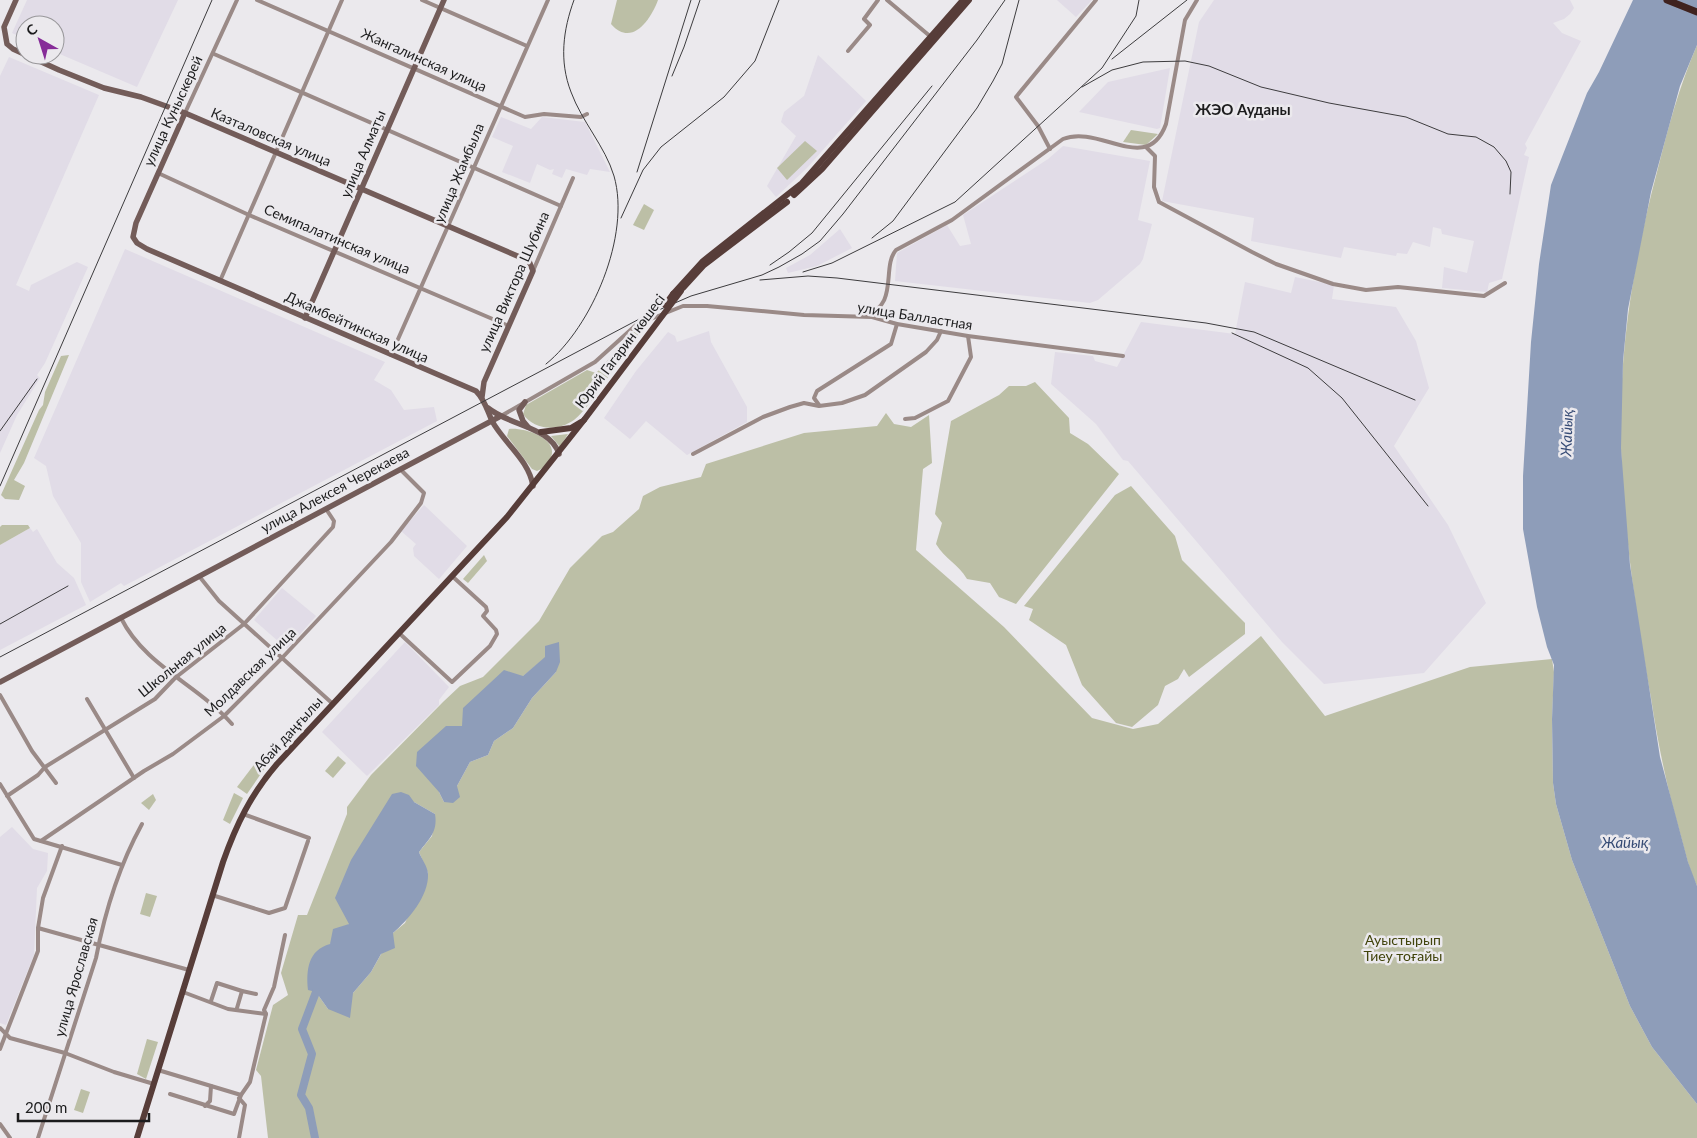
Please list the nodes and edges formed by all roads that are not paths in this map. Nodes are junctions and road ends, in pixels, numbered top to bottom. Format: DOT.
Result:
graph roads {
  1 [pos="16,0"];
  2 [pos="237,0"];
  3 [pos="257,0"];
  4 [pos="342,0"];
  5 [pos="422,0"];
  6 [pos="444,0"];
  7 [pos="548,0"];
  8 [pos="878,0"];
  9 [pos="887,0"];
  10 [pos="963,0"];
  11 [pos="969,0"];
  12 [pos="1096,0"];
  13 [pos="1197,0"];
  14 [pos="1667,0"];
  15 [pos="441,8"];
  16 [pos="1697,12"];
  17 [pos="4,27"];
  18 [pos="329,30"];
  19 [pos="0,36"];
  20 [pos="933,38"];
  21 [pos="527,46"];
  22 [pos="848,51"];
  23 [pos="214,54"];
  24 [pos="414,68"];
  25 [pos="302,91"];
  26 [pos="500,106"];
  27 [pos="185,114"];
  28 [pos="587,114"];
  29 [pos="388,128"];
  30 [pos="1148,148"];
  31 [pos="1050,149"];
  32 [pos="276,152"];
  33 [pos="474,166"];
  34 [pos="158,173"];
  35 [pos="573,178"];
  36 [pos="362,188"];
  37 [pos="561,206"];
  38 [pos="249,215"];
  39 [pos="448,226"];
  40 [pos="133,232"];
  41 [pos="335,251"];
  42 [pos="533,270"];
  43 [pos="220,280"];
  44 [pos="1505,283"];
  45 [pos="422,287"];
  46 [pos="673,309"];
  47 [pos="854,316"];
  48 [pos="305,318"];
  49 [pos="897,324"];
  50 [pos="509,326"];
  51 [pos="940,331"];
  52 [pos="968,336"];
  53 [pos="391,355"];
  54 [pos="1123,356"];
  55 [pos="482,396"];
  56 [pos="525,402"];
  57 [pos="819,406"];
  58 [pos="488,408"];
  59 [pos="499,417"];
  60 [pos="905,419"];
  61 [pos="492,420"];
  62 [pos="584,420"];
  63 [pos="530,429"];
  64 [pos="541,432"];
  65 [pos="559,454"];
  66 [pos="693,454"];
  67 [pos="401,470"];
  68 [pos="533,486"];
  69 [pos="326,509"];
  70 [pos="200,576"];
  71 [pos="452,576"];
  72 [pos="121,618"];
  73 [pos="244,624"];
  74 [pos="399,633"];
  75 [pos="282,658"];
  76 [pos="175,678"];
  77 [pos="0,682"];
  78 [pos="0,695"];
  79 [pos="86,699"];
  80 [pos="333,704"];
  81 [pos="224,716"];
  82 [pos="232,724"];
  83 [pos="106,730"];
  84 [pos="45,767"];
  85 [pos="134,778"];
  86 [pos="56,783"];
  87 [pos="0,784"];
  88 [pos="7,796"];
  89 [pos="242,813"];
  90 [pos="142,824"];
  91 [pos="41,841"];
  92 [pos="62,846"];
  93 [pos="122,864"];
  94 [pos="212,895"];
  95 [pos="38,928"];
  96 [pos="286,935"];
  97 [pos="98,946"];
  98 [pos="189,970"];
  99 [pos="242,991"];
  100 [pos="182,992"];
  101 [pos="256,994"];
  102 [pos="211,1001"];
  103 [pos="237,1008"];
  104 [pos="266,1014"];
  105 [pos="0,1028"];
  106 [pos="5,1034"];
  107 [pos="0,1049"];
  108 [pos="66,1053"];
  109 [pos="158,1070"];
  110 [pos="154,1084"];
  111 [pos="211,1086"];
  112 [pos="170,1094"];
  113 [pos="240,1096"];
  114 [pos="206,1106"];
  115 [pos="0,1124"];
  116 [pos="10,1138"];
  117 [pos="38,1138"];
  118 [pos="137,1138"];
  119 [pos="239,1138"];
  1 -- 17 [label="street"];
  2 -- 23 [label="street, улица Куныскерей"];
  3 -- 18 [label="street, Жангалинская улица"];
  4 -- 18 [label="street"];
  5 -- 15 [label="street"];
  6 -- 15 [label="street, улица Алматы"];
  7 -- 21 [label="street, улица Жамбыла"];
  8 -- 22 [label="street"];
  9 -- 20 [label="street"];
  10 -- 20 [label="main road, Юрий Гагарин көшесі"];
  11 -- 20 [label="main road, Юрий Гагарин көшесі"];
  12 -- 31 [label="street"];
  13 -- 30 [label="street"];
  14 -- 16 [label="highway"];
  15 -- 21 [label="street"];
  15 -- 24 [label="street, улица Алматы"];
  17 -- 19 [label="street"];
  17 -- 27 [label="street, Казталовская улица"];
  18 -- 24 [label="street, Жангалинская улица"];
  18 -- 25 [label="street"];
  20 -- 62 [label="main road, Юрий Гагарин көшесі, bridge"];
  20 -- 62 [label="main road, Юрий Гагарин көшесі, bridge"];
  21 -- 26 [label="street, улица Жамбыла"];
  23 -- 25 [label="street"];
  23 -- 27 [label="street, улица Куныскерей"];
  24 -- 26 [label="street, Жангалинская улица"];
  24 -- 29 [label="street, улица Алматы"];
  25 -- 29 [label="street"];
  25 -- 32 [label="street"];
  26 -- 28 [label="street, Жангалинская улица"];
  26 -- 33 [label="street, улица Жамбыла"];
  27 -- 32 [label="street, Казталовская улица"];
  27 -- 34 [label="street, улица Куныскерей"];
  29 -- 33 [label="street"];
  29 -- 36 [label="street, улица Алматы"];
  30 -- 31 [label="street"];
  30 -- 44 [label="street"];
  31 -- 47 [label="street"];
  32 -- 36 [label="street, Казталовская улица"];
  32 -- 38 [label="street"];
  33 -- 37 [label="street"];
  33 -- 39 [label="street, улица Жамбыла"];
  34 -- 38 [label="street, Семипалатинская улица"];
  34 -- 40 [label="street, улица Куныскерей"];
  35 -- 37 [label="street, улица Виктора Шубина"];
  36 -- 39 [label="street, Казталовская улица"];
  36 -- 41 [label="street, улица Алматы"];
  37 -- 42 [label="street, улица Виктора Шубина"];
  38 -- 41 [label="street, Семипалатинская улица"];
  38 -- 43 [label="street"];
  39 -- 42 [label="street, Казталовская улица"];
  39 -- 45 [label="street, улица Жамбыла"];
  40 -- 43 [label="street, Джамбейтинская улица"];
  41 -- 45 [label="street, Семипалатинская улица"];
  41 -- 48 [label="street, улица Алматы"];
  42 -- 50 [label="street, улица Виктора Шубина"];
  43 -- 48 [label="street, Джамбейтинская улица"];
  45 -- 50 [label="street, Семипалатинская улица"];
  45 -- 53 [label="street, улица Жамбыла"];
  46 -- 47 [label="street, улица Балластная"];
  46 -- 56 [label="street, улица Алексея Черекаева"];
  47 -- 49 [label="street, улица Балластная"];
  48 -- 53 [label="street, Джамбейтинская улица"];
  49 -- 51 [label="street, улица Балластная"];
  49 -- 57 [label="street"];
  50 -- 55 [label="street, улица Виктора Шубина"];
  51 -- 52 [label="street, улица Балластная"];
  51 -- 57 [label="street"];
  52 -- 54 [label="street, улица Балластная"];
  52 -- 60 [label="street"];
  53 -- 55 [label="street, Джамбейтинская улица"];
  55 -- 58 [label="street"];
  56 -- 59 [label="street, улица Алексея Черекаева"];
  56 -- 63 [label="street"];
  57 -- 66 [label="street"];
  58 -- 59 [label="street"];
  58 -- 61 [label="street"];
  59 -- 61 [label="street, улица Алексея Черекаева"];
  59 -- 63 [label="street"];
  61 -- 67 [label="street, улица Алексея Черекаева"];
  61 -- 68 [label="street"];
  62 -- 64 [label="main road"];
  62 -- 65 [label="main road, Абай даңғылы"];
  63 -- 64 [label="street"];
  64 -- 65 [label="street"];
  65 -- 68 [label="main road, Абай даңғылы"];
  67 -- 69 [label="street, улица Алексея Черекаева"];
  67 -- 75 [label="street, Молдавская улица"];
  68 -- 71 [label="main road, Абай даңғылы"];
  69 -- 70 [label="street, улица Алексея Черекаева"];
  69 -- 73 [label="street, Школьная улица"];
  70 -- 72 [label="street, улица Алексея Черекаева"];
  70 -- 73 [label="street"];
  71 -- 74 [label="main road, Абай даңғылы"];
  71 -- 74 [label="street"];
  72 -- 76 [label="street"];
  72 -- 77 [label="street, улица Алексея Черекаева"];
  73 -- 75 [label="street"];
  73 -- 76 [label="street, Школьная улица"];
  74 -- 80 [label="main road, Абай даңғылы"];
  75 -- 80 [label="street"];
  75 -- 81 [label="street, Молдавская улица"];
  76 -- 81 [label="street"];
  76 -- 83 [label="street, Школьная улица"];
  78 -- 84 [label="street"];
  79 -- 83 [label="street"];
  80 -- 89 [label="main road, Абай даңғылы"];
  81 -- 82 [label="street"];
  81 -- 85 [label="street, Молдавская улица"];
  83 -- 84 [label="street, Школьная улица"];
  83 -- 85 [label="street"];
  84 -- 86 [label="street"];
  84 -- 88 [label="street, Школьная улица"];
  85 -- 91 [label="street, Молдавская улица"];
  87 -- 88 [label="street"];
  88 -- 91 [label="street"];
  89 -- 94 [label="main road, Абай даңғылы"];
  89 -- 94 [label="street"];
  90 -- 93 [label="street, улица Ярославская"];
  91 -- 92 [label="street"];
  92 -- 93 [label="street"];
  92 -- 95 [label="street"];
  93 -- 97 [label="street, улица Ярославская"];
  94 -- 98 [label="main road, Абай даңғылы"];
  95 -- 97 [label="street"];
  95 -- 106 [label="street"];
  96 -- 104 [label="street"];
  97 -- 98 [label="street"];
  97 -- 108 [label="street, улица Ярославская"];
  98 -- 100 [label="main road, Абай даңғылы"];
  99 -- 101 [label="street"];
  99 -- 102 [label="street"];
  99 -- 103 [label="street"];
  100 -- 102 [label="street"];
  100 -- 109 [label="main road, Абай даңғылы"];
  102 -- 103 [label="street"];
  103 -- 104 [label="street"];
  104 -- 113 [label="street"];
  105 -- 106 [label="street"];
  106 -- 107 [label="street"];
  106 -- 108 [label="street"];
  108 -- 110 [label="street"];
  108 -- 117 [label="street, улица Ярославская"];
  109 -- 110 [label="main road, Абай даңғылы"];
  109 -- 111 [label="street"];
  110 -- 118 [label="main road, Абай даңғылы"];
  111 -- 113 [label="street"];
  111 -- 114 [label="street"];
  112 -- 114 [label="street"];
  113 -- 114 [label="street"];
  113 -- 119 [label="street"];
  115 -- 116 [label="street"];
}
